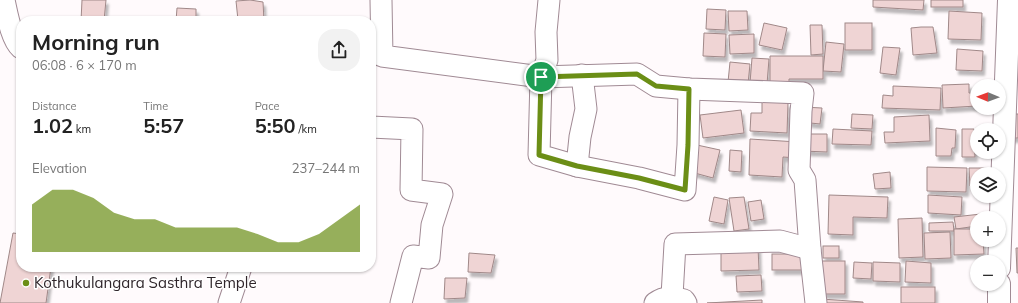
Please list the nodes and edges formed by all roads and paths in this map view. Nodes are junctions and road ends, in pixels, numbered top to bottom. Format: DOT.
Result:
graph roads {
  1 [pos="4,0"];
  2 [pos="380,0"];
  3 [pos="549,0"];
  4 [pos="1009,0"];
  5 [pos="16,40"];
  6 [pos="582,75"];
  7 [pos="541,77"];
  8 [pos="689,89"];
  9 [pos="376,127"];
  10 [pos="577,166"];
  11 [pos="810,248"];
  12 [pos="999,255"];
  13 [pos="240,272"];
  14 [pos="999,291"];
  15 [pos="671,301"];
  16 [pos="229,303"];
  17 [pos="401,303"];
  18 [pos="816,303"];
  19 [pos="999,303"];
  1 -- 5 [label="street"];
  2 -- 7 [label="street"];
  3 -- 7 [label="street"];
  4 -- 12 [label="street"];
  6 -- 7 [label="street"];
  6 -- 8 [label="street"];
  6 -- 10 [label="street"];
  7 -- 10 [label="street"];
  8 -- 10 [label="street"];
  8 -- 11 [label="street"];
  9 -- 17 [label="street"];
  11 -- 15 [label="street"];
  11 -- 18 [label="street"];
  13 -- 16 [label="street"];
  14 -- 19 [label="street"];
}
